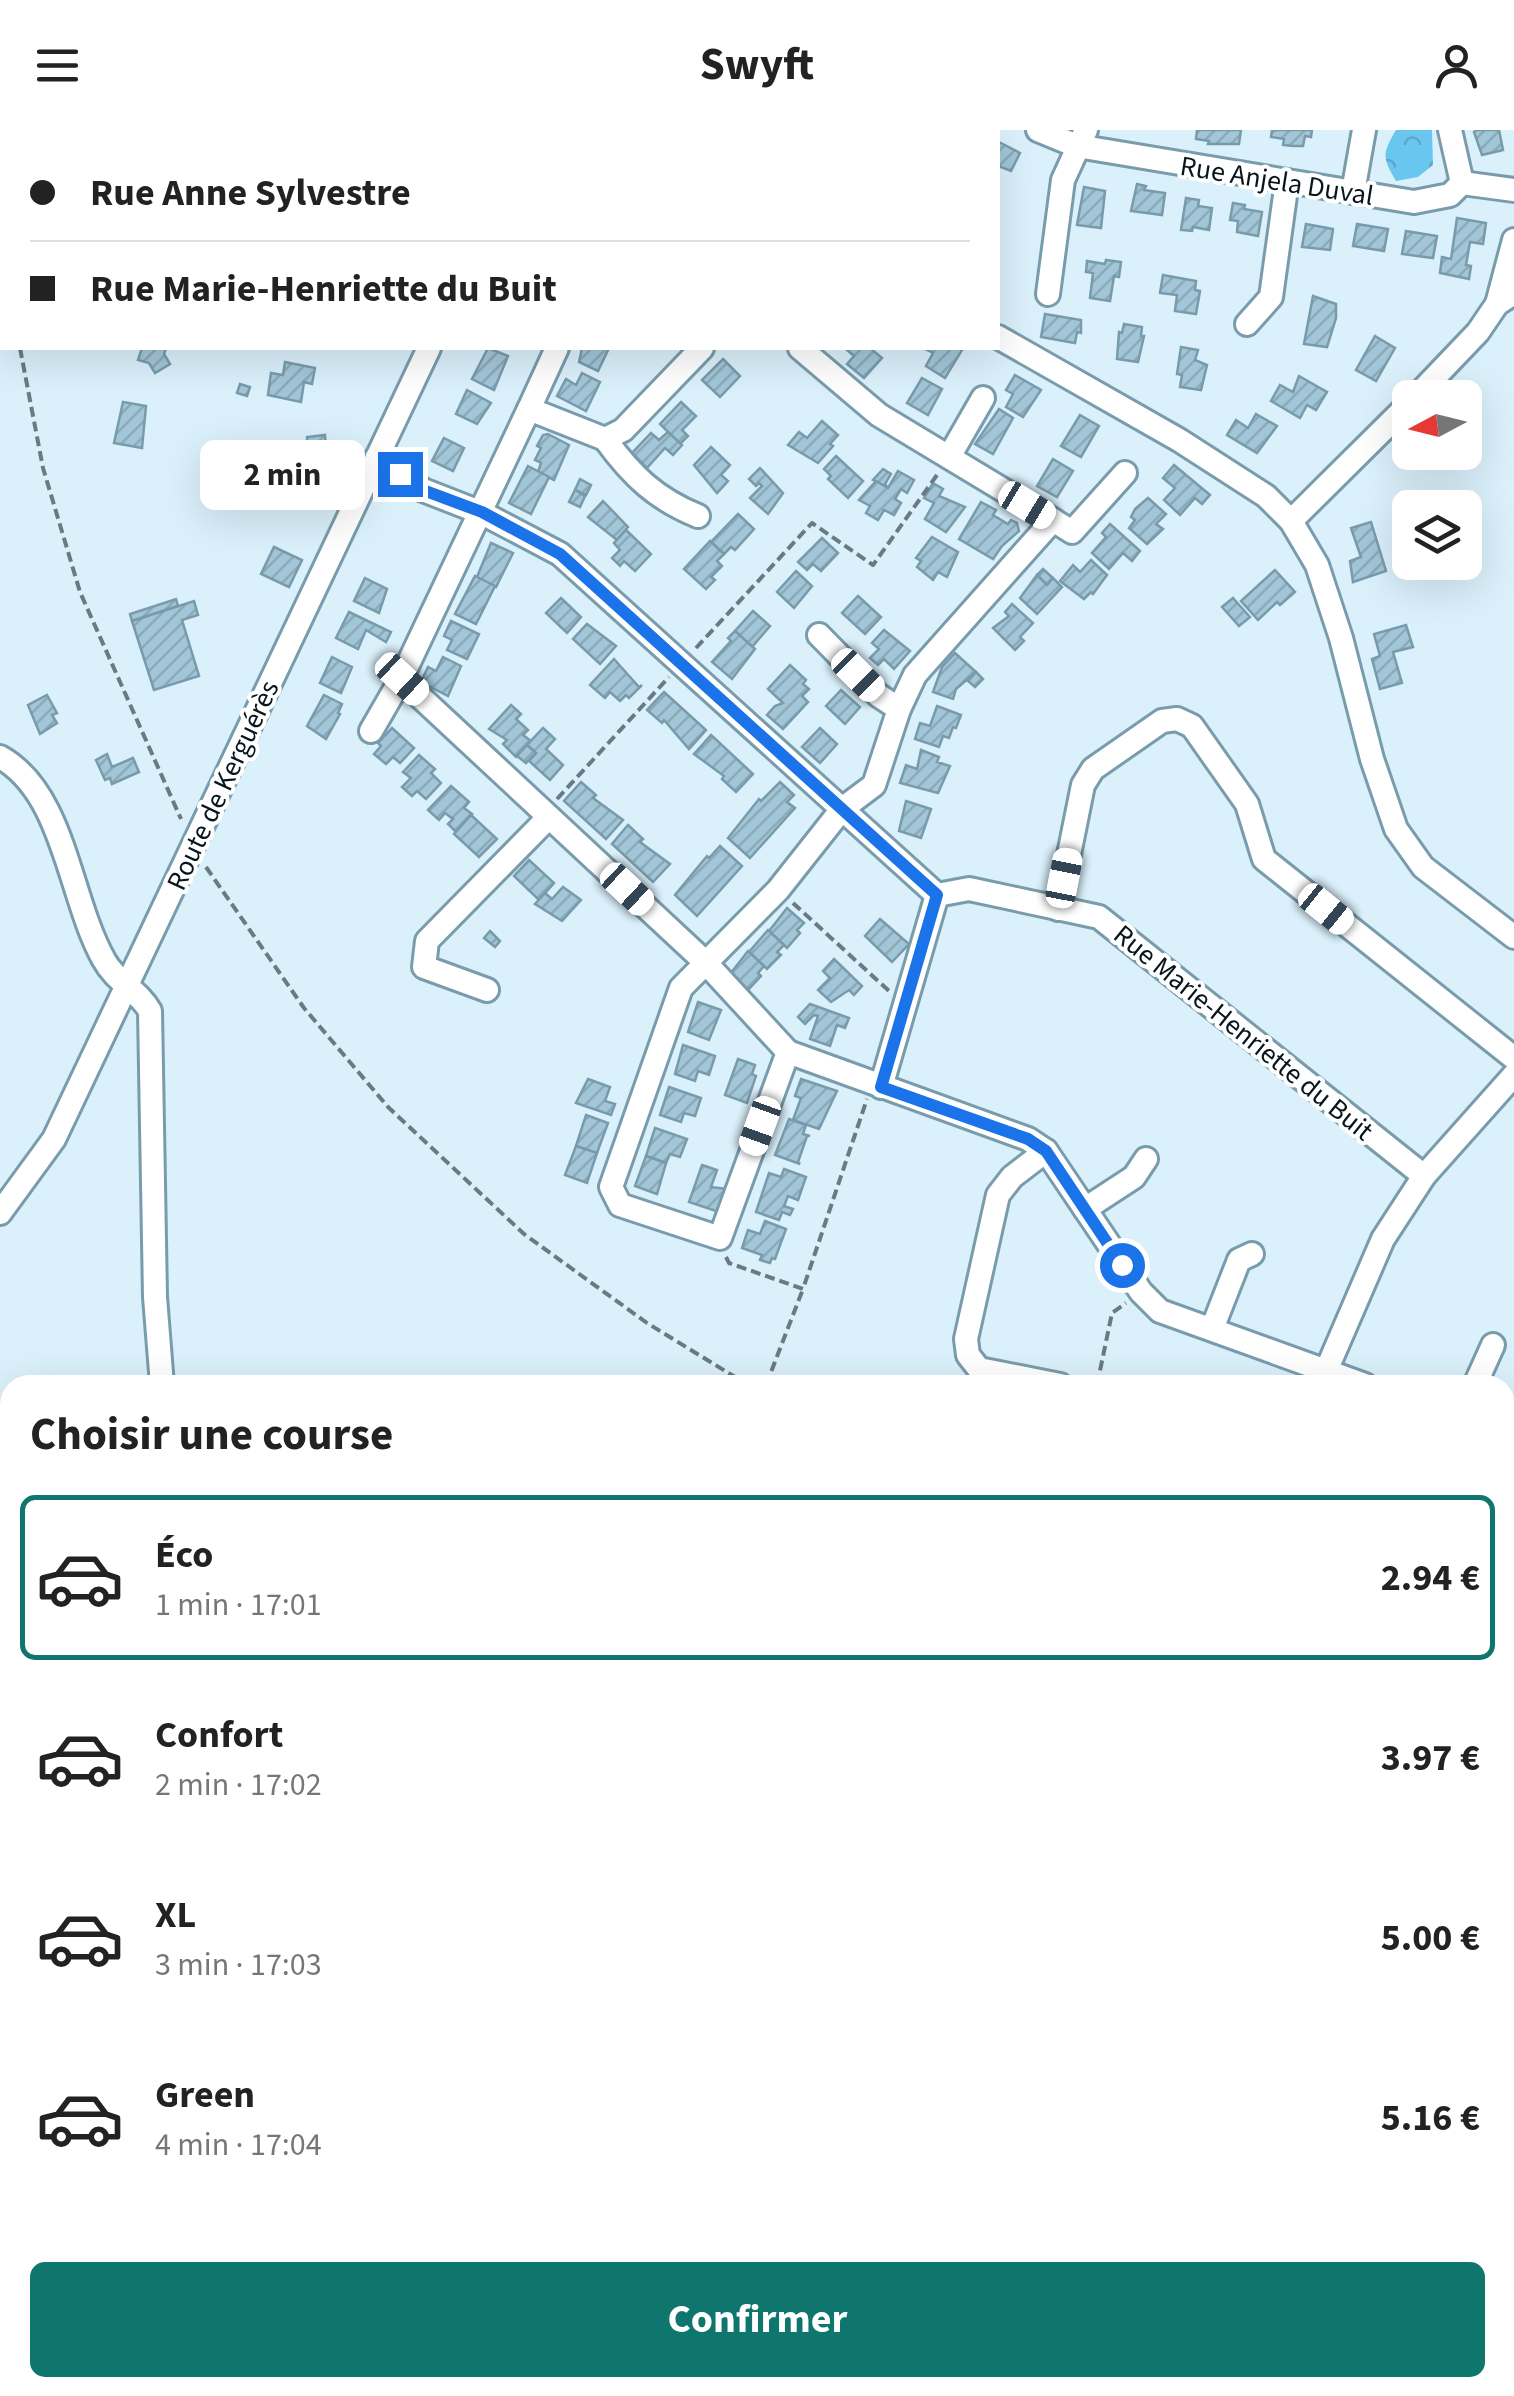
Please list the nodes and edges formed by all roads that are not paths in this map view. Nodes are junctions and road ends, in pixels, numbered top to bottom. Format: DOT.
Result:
graph roads {
  1 [pos="1038,130"];
  2 [pos="1364,130"];
  3 [pos="1450,130"];
  4 [pos="1082,138"];
  5 [pos="1287,181"];
  6 [pos="1462,182"];
  7 [pos="1514,190"];
  8 [pos="1353,192"];
  9 [pos="1514,240"];
  10 [pos="1048,294"];
  11 [pos="1506,298"];
  12 [pos="1248,324"];
  13 [pos="1000,338"];
  14 [pos="428,350"];
  15 [pos="556,350"];
  16 [pos="700,350"];
  17 [pos="802,350"];
  18 [pos="1432,380"];
  19 [pos="983,398"];
  20 [pos="529,410"];
  21 [pos="1392,421"];
  22 [pos="605,439"];
  23 [pos="378,457"];
  24 [pos="949,458"];
  25 [pos="1126,473"];
  26 [pos="482,512"];
  27 [pos="698,516"];
  28 [pos="1053,520"];
  29 [pos="1291,522"];
  30 [pos="820,635"];
  31 [pos="402,679"];
  32 [pos="899,709"];
  33 [pos="371,731"];
  34 [pos="0,757"];
  35 [pos="842,809"];
  36 [pos="549,816"];
  37 [pos="937,895"];
  38 [pos="1058,908"];
  39 [pos="1514,937"];
  40 [pos="705,962"];
  41 [pos="126,988"];
  42 [pos="487,990"];
  43 [pos="788,1052"];
  44 [pos="1514,1058"];
  45 [pos="1514,1076"];
  46 [pos="876,1085"];
  47 [pos="1046,1151"];
  48 [pos="1146,1159"];
  49 [pos="1424,1176"];
  50 [pos="1085,1209"];
  51 [pos="0,1212"];
  52 [pos="1252,1254"];
  53 [pos="1212,1329"];
  54 [pos="1493,1346"];
  55 [pos="161,1375"];
  56 [pos="1009,1375"];
  57 [pos="1318,1375"];
  58 [pos="1324,1375"];
  59 [pos="1480,1375"];
  1 -- 4 [label="street, Rue Anjela Duval"];
  2 -- 8 [label="street"];
  3 -- 6 [label="street"];
  4 -- 5 [label="street, Rue Anjela Duval"];
  4 -- 10 [label="street"];
  5 -- 8 [label="street, Rue Anjela Duval"];
  5 -- 12 [label="street"];
  6 -- 7 [label="street"];
  6 -- 8 [label="street, Rue Anjela Duval"];
  9 -- 11 [label="street"];
  11 -- 18 [label="street"];
  13 -- 29 [label="street"];
  14 -- 23 [label="street, Route de Kerguérès"];
  15 -- 20 [label="street"];
  16 -- 22 [label="street"];
  17 -- 24 [label="street"];
  19 -- 24 [label="street"];
  20 -- 22 [label="street"];
  20 -- 26 [label="street"];
  21 -- 29 [label="street"];
  22 -- 27 [label="street"];
  23 -- 26 [label="street"];
  23 -- 41 [label="street, Route de Kerguérès"];
  24 -- 28 [label="street"];
  25 -- 28 [label="street"];
  26 -- 31 [label="street"];
  26 -- 35 [label="street"];
  28 -- 32 [label="street"];
  29 -- 39 [label="street"];
  30 -- 32 [label="street"];
  31 -- 33 [label="street"];
  31 -- 36 [label="street"];
  32 -- 35 [label="street"];
  34 -- 41 [label="street"];
  35 -- 37 [label="street"];
  35 -- 40 [label="street"];
  36 -- 40 [label="street"];
  36 -- 42 [label="street"];
  37 -- 38 [label="street, Rue Marie-Henriette du Buit"];
  37 -- 46 [label="street"];
  38 -- 44 [label="street"];
  38 -- 49 [label="street, Rue Marie-Henriette du Buit"];
  40 -- 43 [label="street"];
  40 -- 43 [label="street"];
  41 -- 51 [label="street, Route de Kerguérès"];
  41 -- 55 [label="street"];
  43 -- 46 [label="street"];
  45 -- 49 [label="street"];
  46 -- 47 [label="street"];
  47 -- 50 [label="street"];
  47 -- 56 [label="street"];
  48 -- 50 [label="street"];
  49 -- 58 [label="street"];
  50 -- 53 [label="street"];
  52 -- 53 [label="street"];
  53 -- 57 [label="street"];
  54 -- 59 [label="street"];
}
